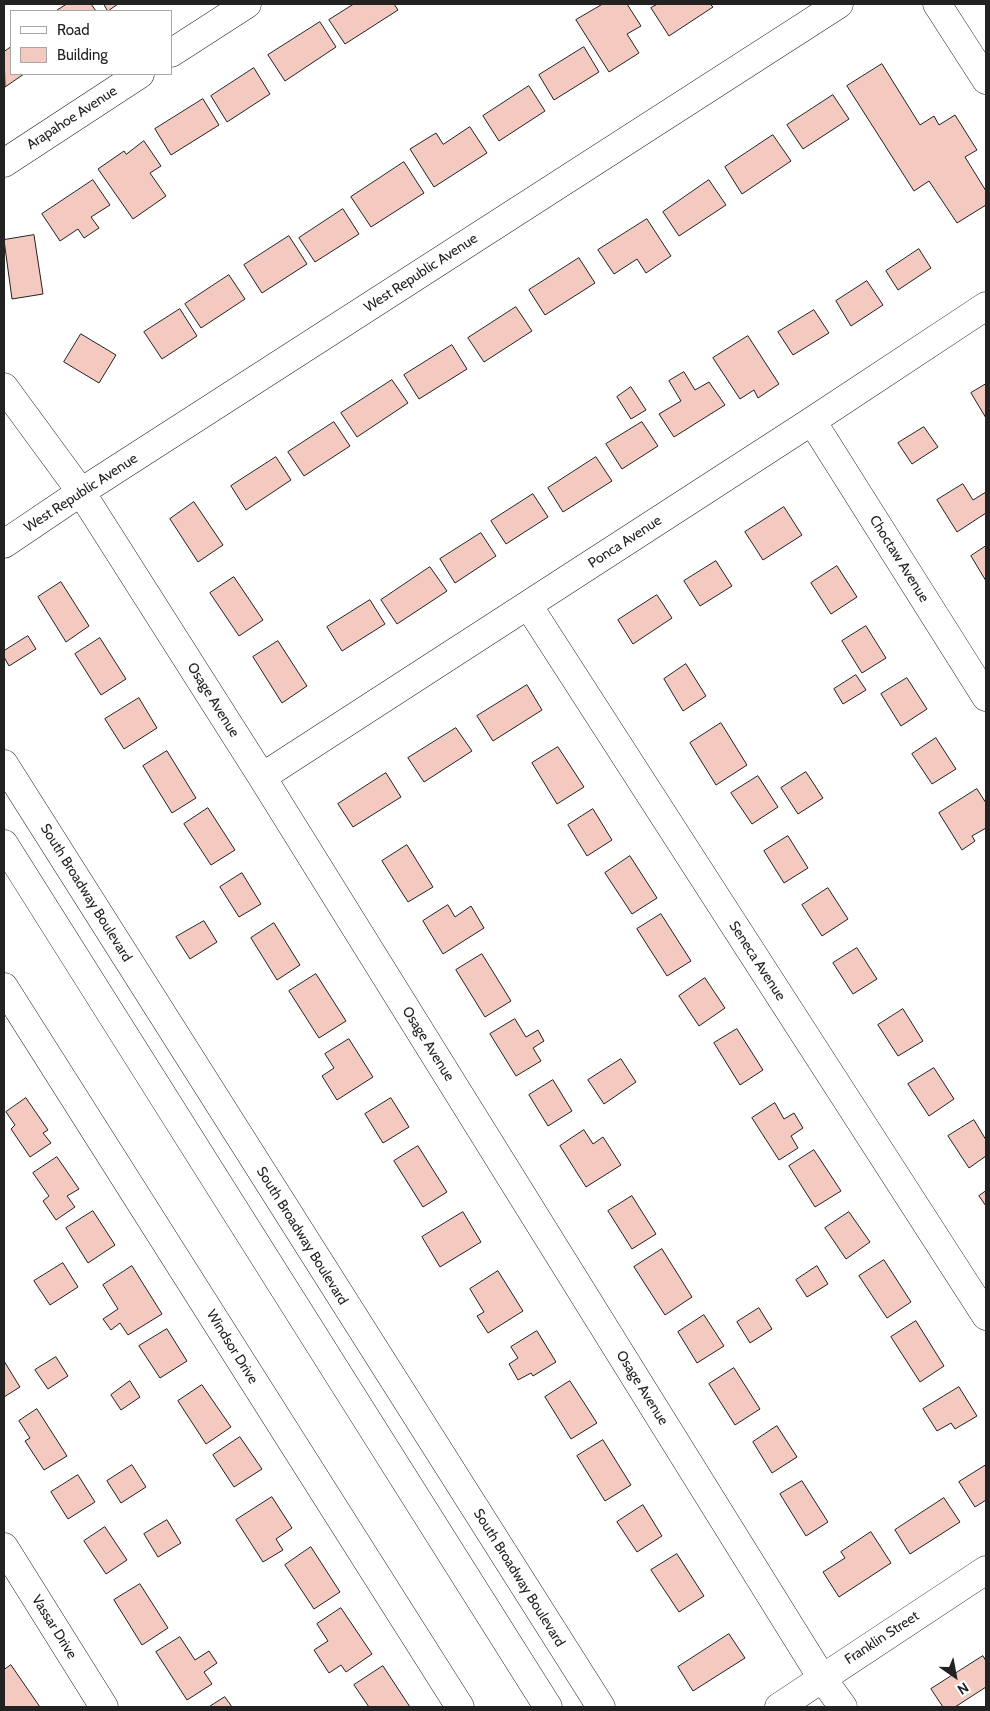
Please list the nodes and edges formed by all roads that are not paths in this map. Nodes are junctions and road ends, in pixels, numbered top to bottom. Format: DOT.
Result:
graph roads {
  1 [pos="247,4"];
  2 [pos="839,4"];
  3 [pos="937,4"];
  4 [pos="172,52"];
  5 [pos="138,75"];
  6 [pos="986,80"];
  7 [pos="4,162"];
  8 [pos="986,306"];
  9 [pos="4,387"];
  10 [pos="812,421"];
  11 [pos="81,492"];
  12 [pos="4,544"];
  13 [pos="528,605"];
  14 [pos="986,697"];
  15 [pos="4,764"];
  16 [pos="262,777"];
  17 [pos="4,844"];
  18 [pos="4,988"];
  19 [pos="986,1316"];
  20 [pos="4,1547"];
  21 [pos="986,1570"];
  22 [pos="822,1678"];
  23 [pos="104,1707"];
  24 [pos="460,1707"];
  25 [pos="548,1707"];
  26 [pos="601,1707"];
  27 [pos="778,1707"];
  28 [pos="843,1707"];
  1 -- 4 [label="street"];
  2 -- 11 [label="street, West Republic Avenue"];
  3 -- 6 [label="street"];
  5 -- 7 [label="street, Arapahoe Avenue"];
  8 -- 10 [label="street, Ponca Avenue"];
  9 -- 11 [label="street, Osage Avenue"];
  10 -- 13 [label="street, Ponca Avenue"];
  10 -- 14 [label="street, Choctaw Avenue"];
  11 -- 12 [label="street, West Republic Avenue"];
  11 -- 16 [label="street, Osage Avenue"];
  13 -- 16 [label="street, Ponca Avenue"];
  13 -- 19 [label="street, Seneca Avenue"];
  15 -- 26 [label="street, South Broadway Boulevard"];
  16 -- 22 [label="street, Osage Avenue"];
  17 -- 25 [label="street"];
  18 -- 24 [label="street, Windsor Drive"];
  20 -- 23 [label="street, Vassar Drive"];
  21 -- 22 [label="street, Franklin Street"];
  22 -- 27 [label="street, Franklin Street"];
  22 -- 28 [label="street, Osage Avenue"];
}
